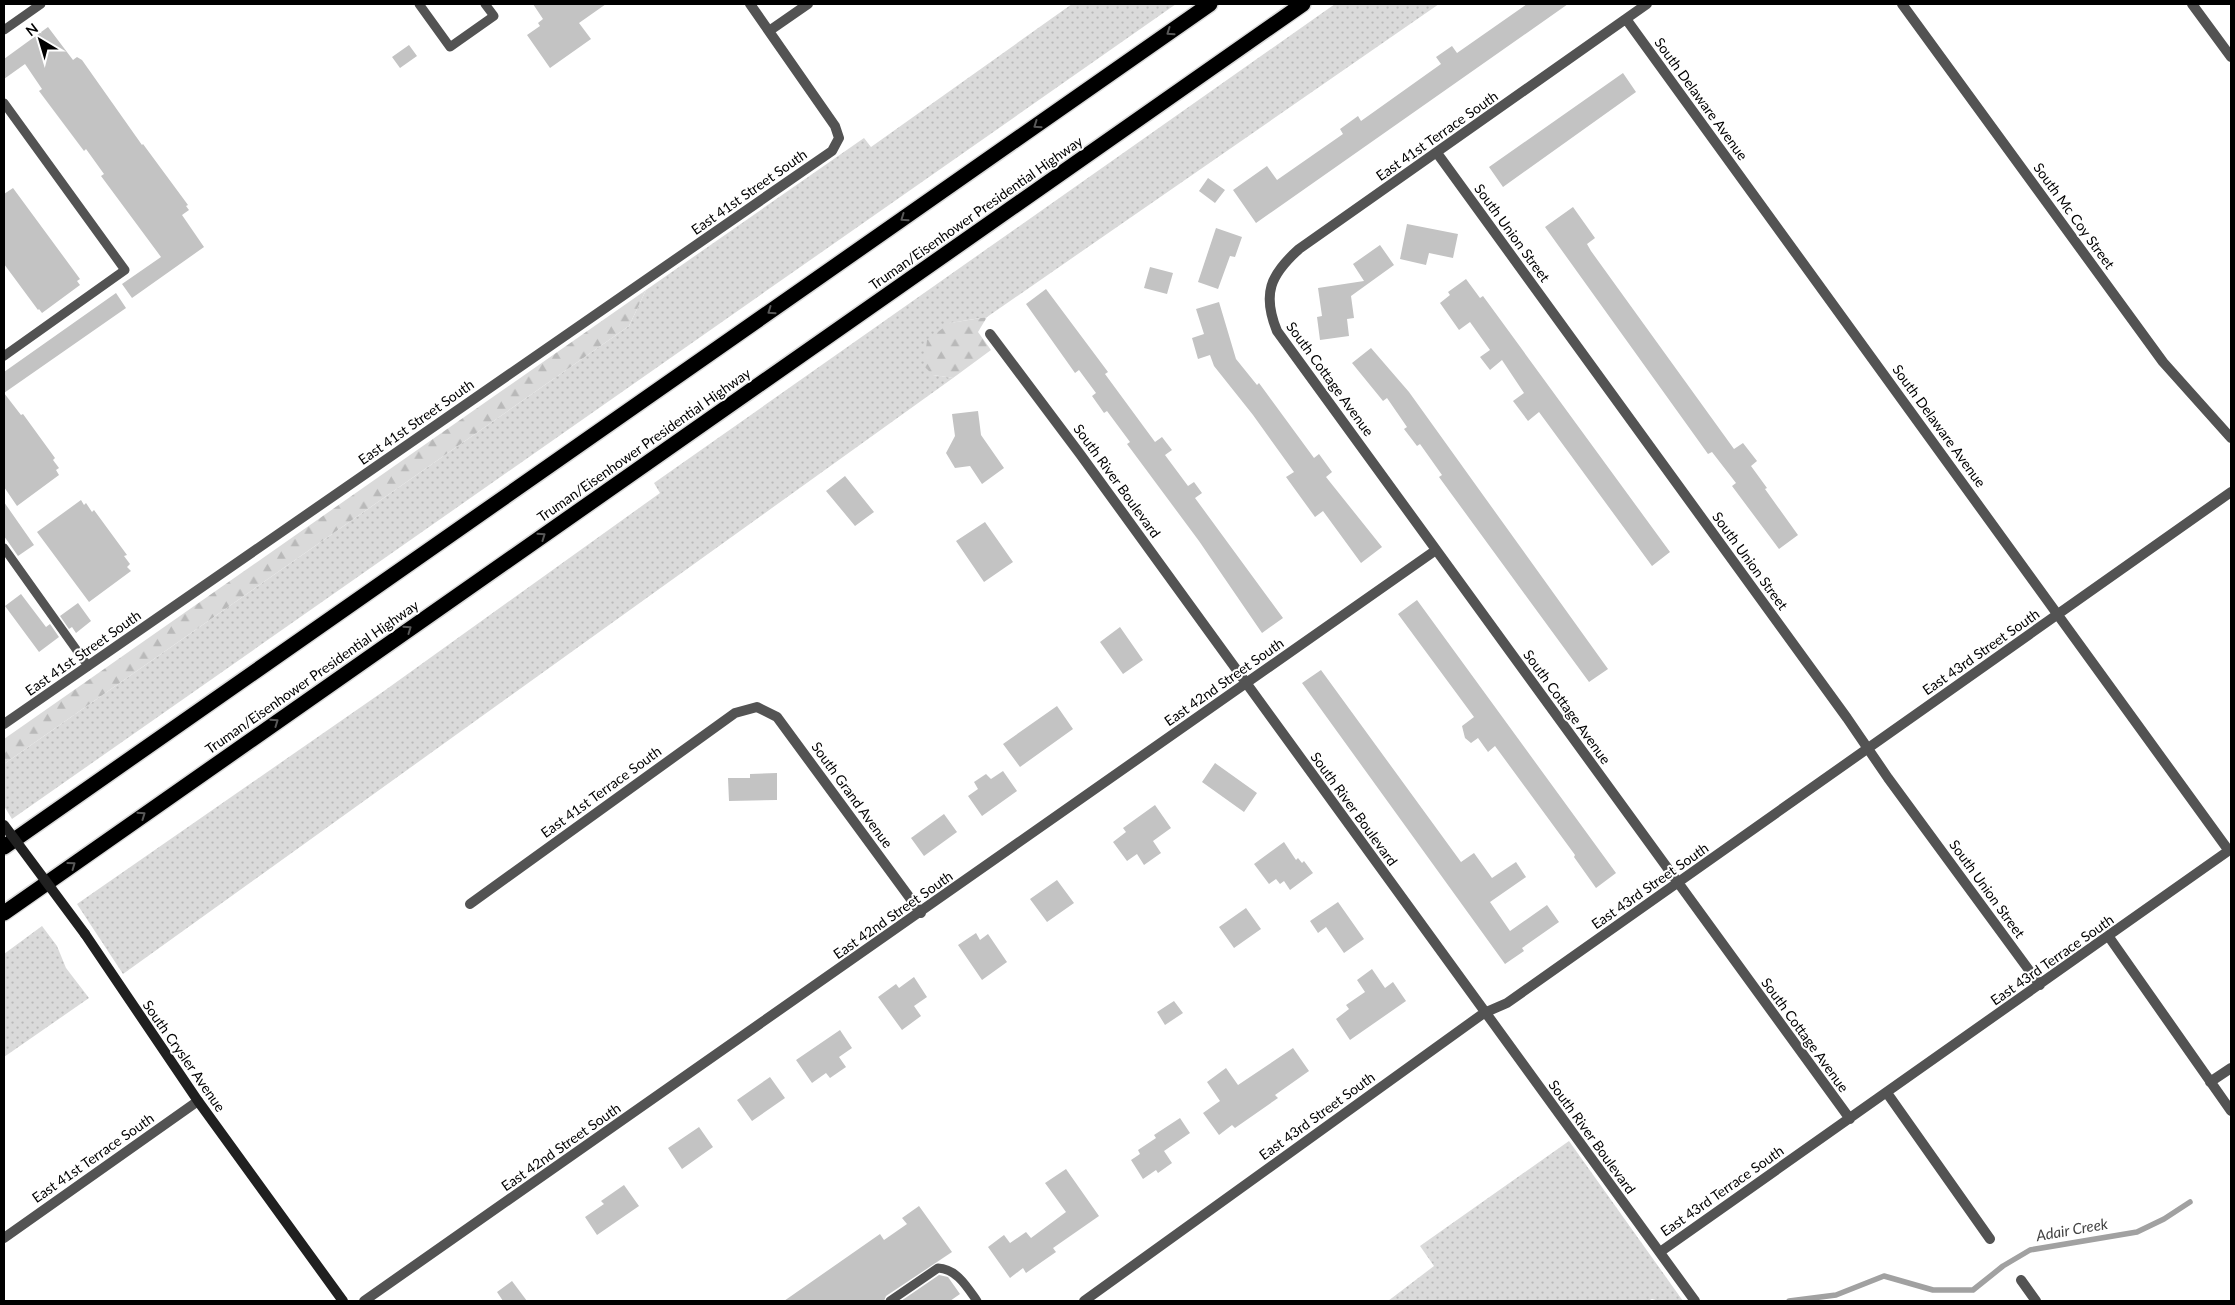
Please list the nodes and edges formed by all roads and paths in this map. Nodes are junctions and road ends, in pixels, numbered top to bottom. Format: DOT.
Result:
graph roads {
  1 [pos="41,4"];
  2 [pos="418,4"];
  3 [pos="485,4"];
  4 [pos="750,4"];
  5 [pos="808,4"];
  6 [pos="1210,4"];
  7 [pos="1303,4"];
  8 [pos="1647,4"];
  9 [pos="1902,4"];
  10 [pos="2192,4"];
  11 [pos="1626,19"];
  12 [pos="4,30"];
  13 [pos="770,31"];
  14 [pos="2231,57"];
  15 [pos="4,103"];
  16 [pos="1437,153"];
  17 [pos="1269,308"];
  18 [pos="990,334"];
  19 [pos="4,356"];
  20 [pos="2231,438"];
  21 [pos="2231,492"];
  22 [pos="4,548"];
  23 [pos="1436,550"];
  24 [pos="2058,614"];
  25 [pos="88,666"];
  26 [pos="1246,683"];
  27 [pos="752,709"];
  28 [pos="4,724"];
  29 [pos="1868,749"];
  30 [pos="4,825"];
  31 [pos="4,847"];
  32 [pos="2230,850"];
  33 [pos="1678,883"];
  34 [pos="470,904"];
  35 [pos="4,913"];
  36 [pos="921,913"];
  37 [pos="2109,938"];
  38 [pos="2040,985"];
  39 [pos="1484,1013"];
  40 [pos="2231,1068"];
  41 [pos="2210,1082"];
  42 [pos="1887,1093"];
  43 [pos="198,1101"];
  44 [pos="2231,1111"];
  45 [pos="1850,1119"];
  46 [pos="4,1238"];
  47 [pos="1990,1239"];
  48 [pos="1660,1252"];
  49 [pos="2021,1280"];
  50 [pos="343,1301"];
  51 [pos="364,1301"];
  52 [pos="890,1301"];
  53 [pos="977,1301"];
  54 [pos="1084,1301"];
  55 [pos="1695,1301"];
  56 [pos="2036,1301"];
  1 -- 12 [label="lane"];
  2 -- 3 [label="lane"];
  4 -- 13 [label="street"];
  5 -- 13 [label="street"];
  6 -- 31 [label="highway, one-way"];
  35 -- 7 [label="highway, Truman/Eisenhower Presidential Highway, one-way"];
  8 -- 11 [label="street, East 41st Terrace South"];
  9 -- 20 [label="street, South Mc Coy Street"];
  10 -- 14 [label="street"];
  11 -- 16 [label="street, East 41st Terrace South"];
  11 -- 24 [label="street, South Delaware Avenue"];
  13 -- 25 [label="street, East 41st Street South"];
  15 -- 19 [label="lane"];
  16 -- 17 [label="street, East 41st Terrace South"];
  16 -- 29 [label="street, South Union Street"];
  17 -- 23 [label="street, South Cottage Avenue"];
  18 -- 26 [label="street, South River Boulevard"];
  21 -- 24 [label="street, East 43rd Street South"];
  22 -- 25 [label="lane"];
  23 -- 26 [label="street, East 42nd Street South"];
  23 -- 33 [label="street, South Cottage Avenue"];
  24 -- 29 [label="street, East 43rd Street South"];
  24 -- 32 [label="street, South Delaware Avenue"];
  25 -- 28 [label="street, East 41st Street South"];
  26 -- 36 [label="street, East 42nd Street South"];
  26 -- 39 [label="street, South River Boulevard"];
  27 -- 34 [label="street, East 41st Terrace South"];
  27 -- 36 [label="street, South Grand Avenue"];
  29 -- 33 [label="street, East 43rd Street South"];
  29 -- 38 [label="street, South Union Street"];
  30 -- 43 [label="main road, South Crysler Avenue, bridge"];
  32 -- 37 [label="street, East 43rd Terrace South"];
  33 -- 39 [label="street, East 43rd Street South"];
  33 -- 45 [label="street, South Cottage Avenue"];
  36 -- 51 [label="street, East 42nd Street South"];
  37 -- 38 [label="street, East 43rd Terrace South"];
  37 -- 41 [label="street"];
  38 -- 42 [label="street, East 43rd Terrace South"];
  39 -- 48 [label="street, South River Boulevard"];
  39 -- 54 [label="street, East 43rd Street South"];
  40 -- 41 [label="street"];
  41 -- 44 [label="street"];
  42 -- 45 [label="street, East 43rd Terrace South"];
  42 -- 47 [label="street"];
  43 -- 46 [label="street, East 41st Terrace South"];
  43 -- 50 [label="main road, South Crysler Avenue"];
  45 -- 48 [label="street, East 43rd Terrace South"];
  48 -- 55 [label="street, South River Boulevard"];
  49 -- 56 [label="street"];
  52 -- 53 [label="lane"];
}
